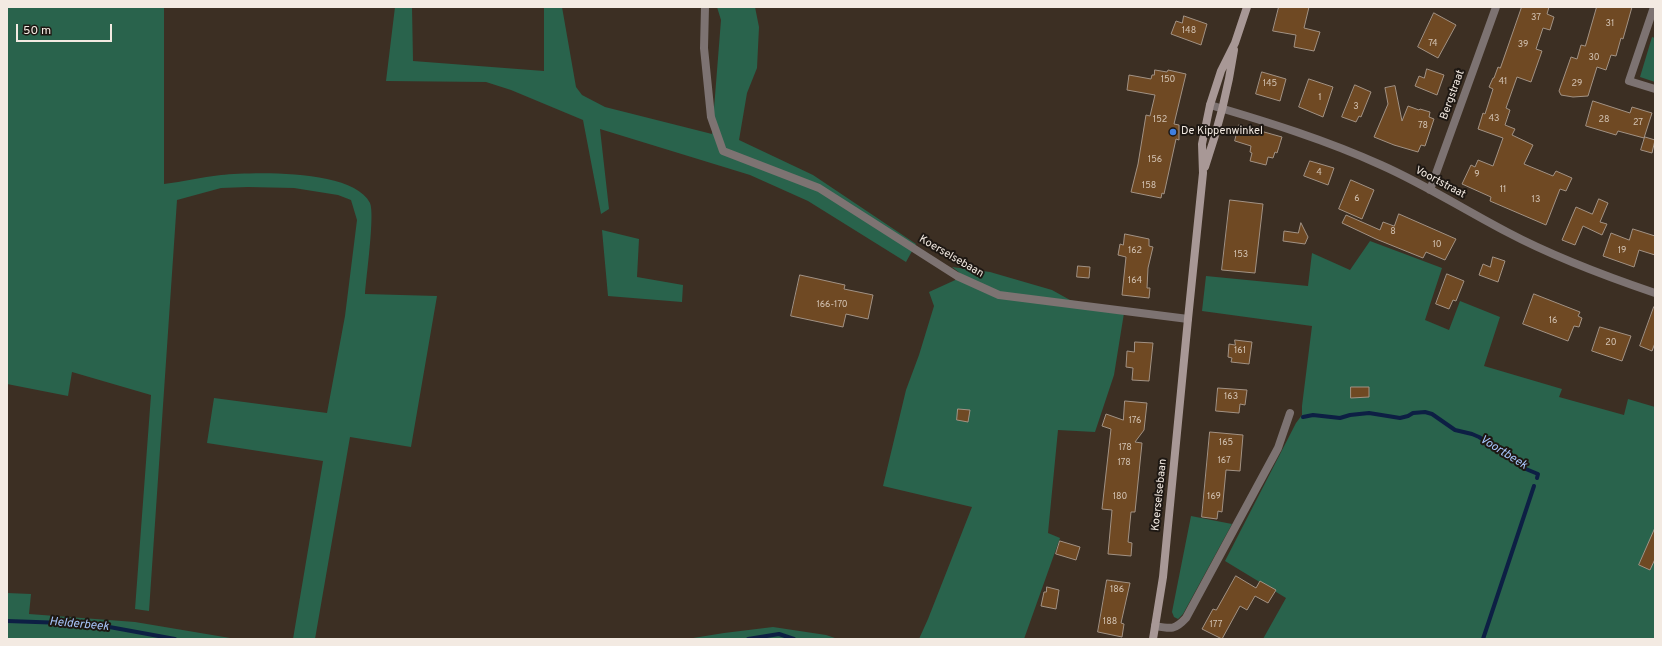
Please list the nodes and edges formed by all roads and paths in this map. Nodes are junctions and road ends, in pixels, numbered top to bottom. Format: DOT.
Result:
graph roads {
  1 [pos="705,7"];
  2 [pos="1247,7"];
  3 [pos="1496,7"];
  4 [pos="1654,7"];
  5 [pos="1235,43"];
  6 [pos="1655,89"];
  7 [pos="1210,105"];
  8 [pos="1222,108"];
  9 [pos="1203,174"];
  10 [pos="1430,190"];
  11 [pos="1655,294"];
  12 [pos="1188,319"];
  13 [pos="1290,413"];
  14 [pos="1155,626"];
  15 [pos="1153,639"];
  1 -- 12 [label="street, Koerselsebaan"];
  2 -- 5 [label="street, Koerselsebaan"];
  3 -- 10 [label="street, Bergstraat"];
  4 -- 6 [label="street"];
  5 -- 7 [label="street, Koerselsebaan"];
  5 -- 8 [label="street, Koerselsebaan"];
  7 -- 8 [label="street, Voortstraat"];
  7 -- 9 [label="street, Koerselsebaan"];
  8 -- 9 [label="street, Koerselsebaan"];
  8 -- 10 [label="street, Voortstraat"];
  9 -- 12 [label="street, Koerselsebaan"];
  10 -- 11 [label="street, Voortstraat"];
  12 -- 14 [label="street, Koerselsebaan"];
  13 -- 14 [label="street"];
  14 -- 15 [label="street, Koerselsebaan"];
}
